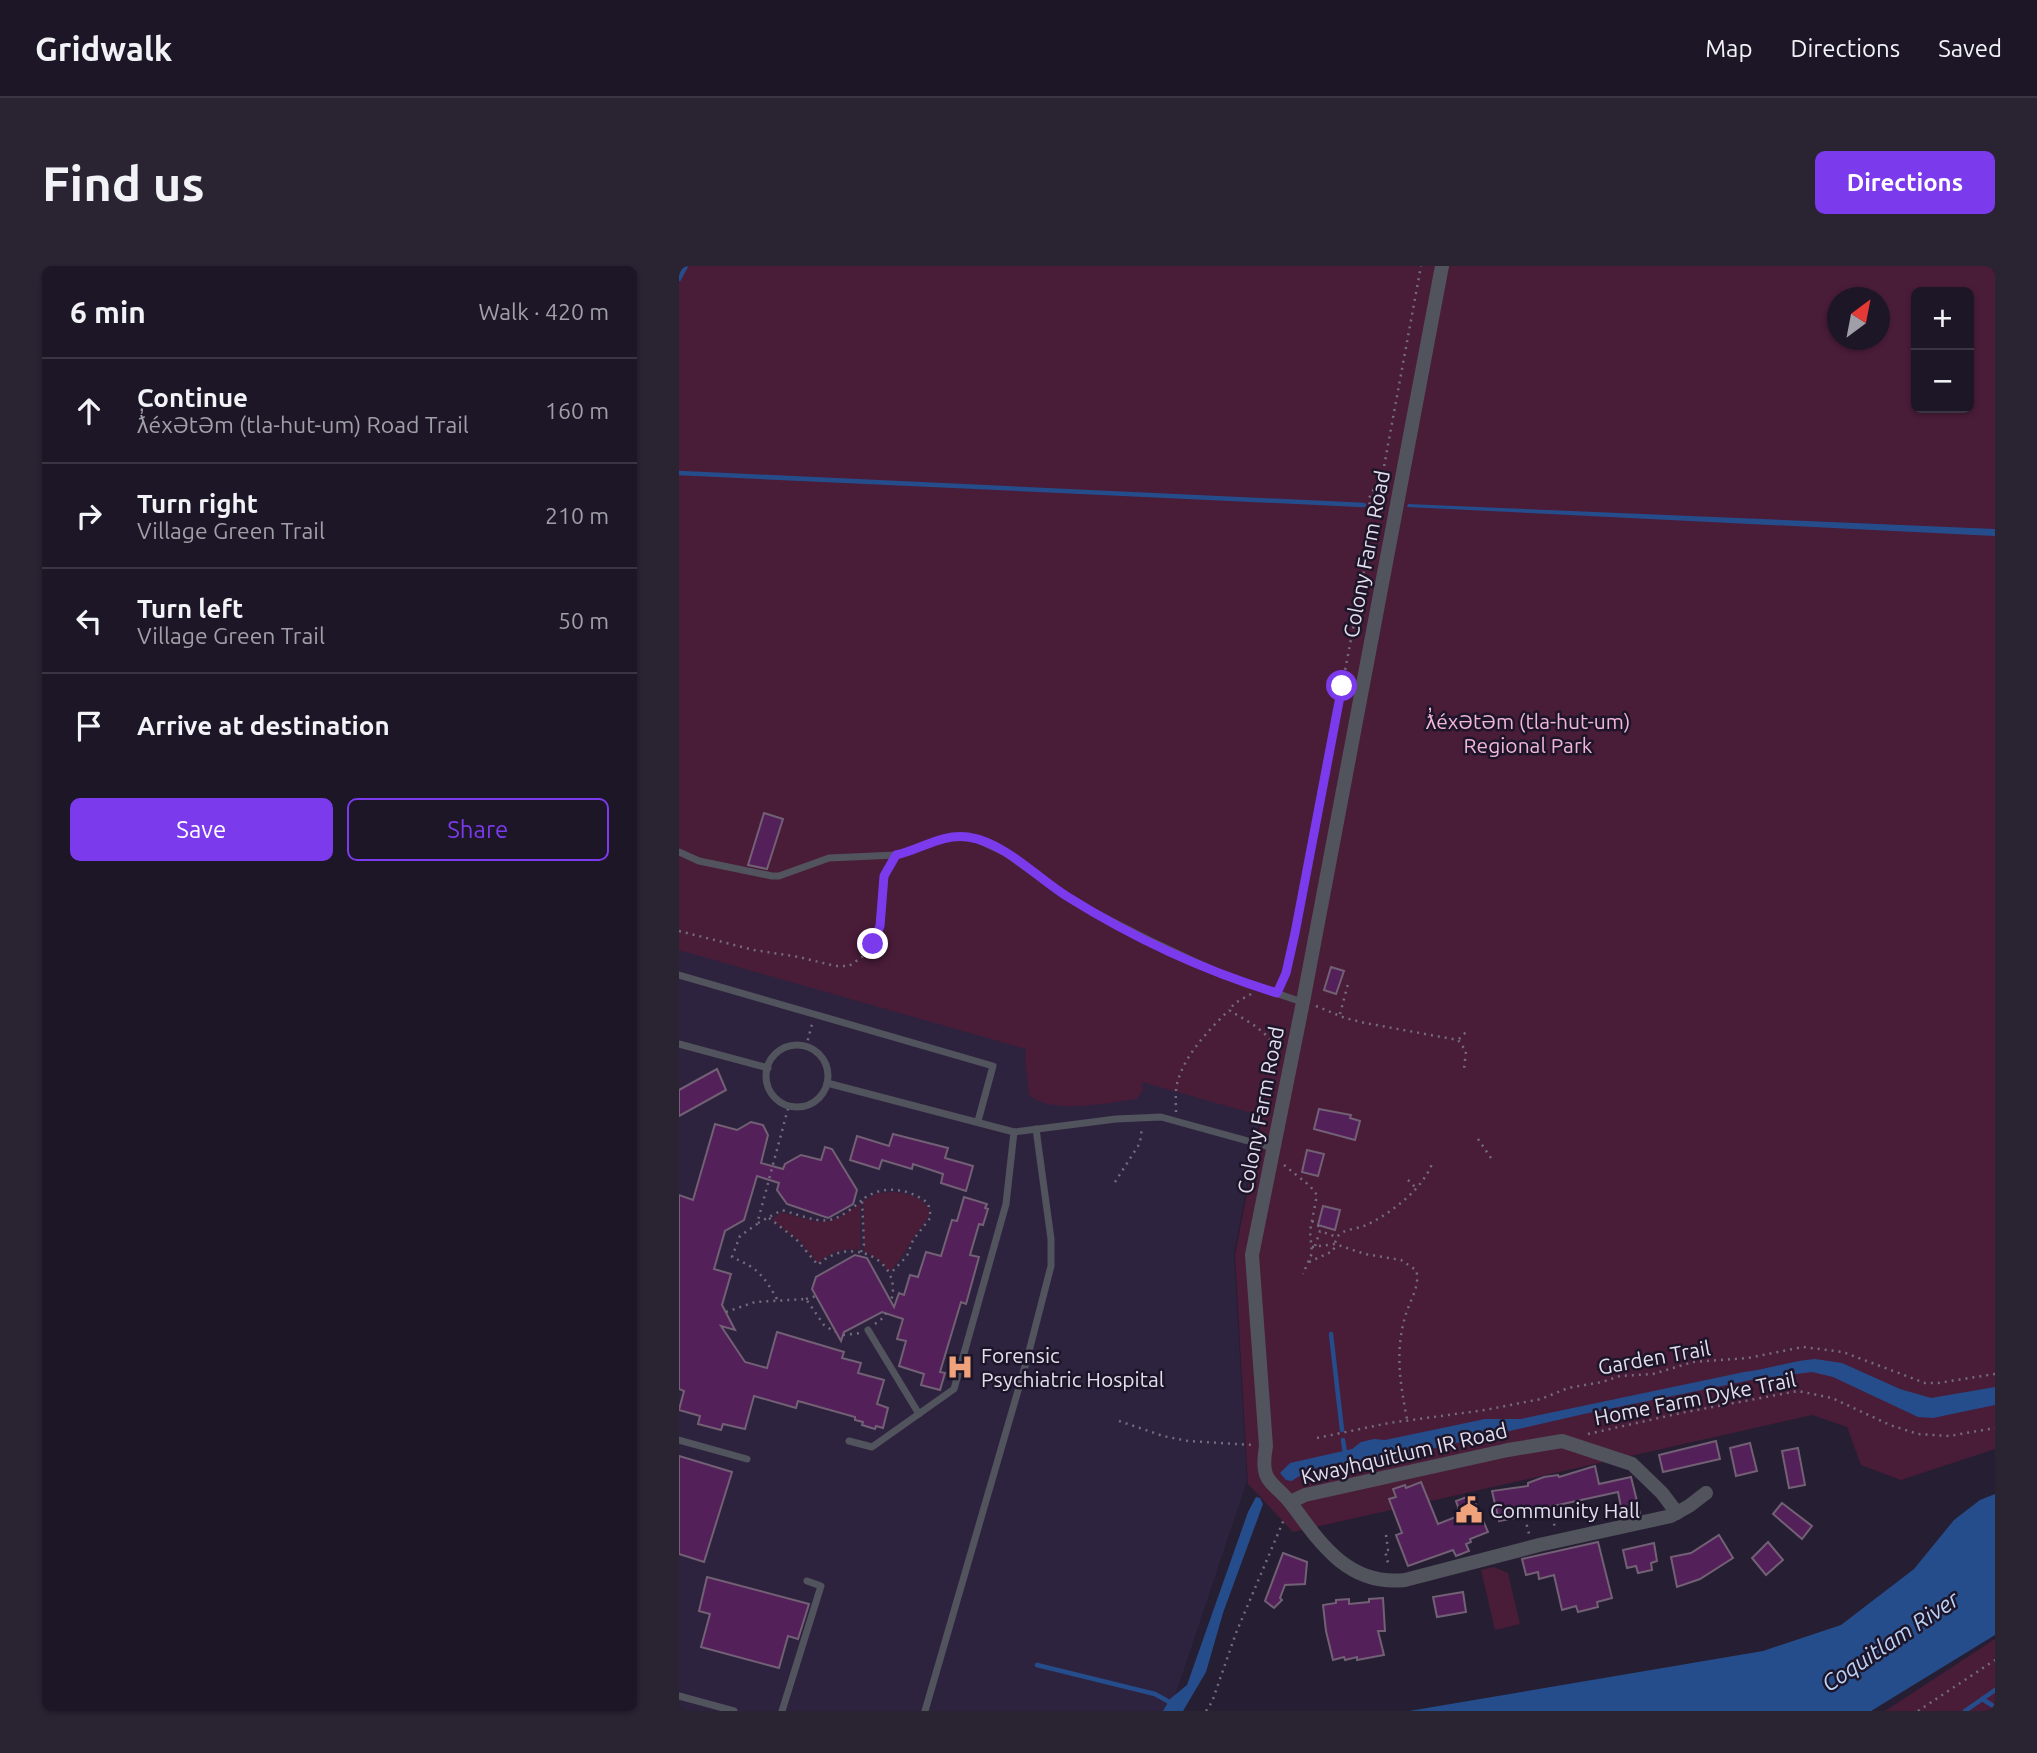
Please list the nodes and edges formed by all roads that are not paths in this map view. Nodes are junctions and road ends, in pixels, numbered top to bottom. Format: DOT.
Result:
graph roads {
  1 [pos="1442,266"];
  2 [pos="679,852"];
  3 [pos="679,975"];
  4 [pos="1303,1002"];
  5 [pos="679,1044"];
  6 [pos="768,1068"];
  7 [pos="827,1083"];
  8 [pos="978,1121"];
  9 [pos="1036,1129"];
  10 [pos="1013,1132"];
  11 [pos="1273,1148"];
  12 [pos="868,1330"];
  13 [pos="919,1414"];
  14 [pos="679,1440"];
  15 [pos="849,1441"];
  16 [pos="747,1459"];
  17 [pos="1706,1493"];
  18 [pos="1290,1502"];
  19 [pos="1677,1513"];
  20 [pos="807,1581"];
  21 [pos="679,1696"];
  22 [pos="734,1711"];
  23 [pos="782,1711"];
  24 [pos="925,1711"];
  1 -- 4 [label="street, Colony Farm Road"];
  2 -- 4 [label="lane"];
  3 -- 8 [label="lane"];
  4 -- 11 [label="street, Colony Farm Road"];
  5 -- 6 [label="lane"];
  6 -- 7 [label="lane"];
  6 -- 7 [label="lane"];
  7 -- 8 [label="lane"];
  8 -- 10 [label="lane"];
  9 -- 10 [label="lane"];
  9 -- 11 [label="lane"];
  9 -- 24 [label="lane"];
  10 -- 13 [label="lane"];
  11 -- 18 [label="street, Colony Farm Road"];
  12 -- 13 [label="lane"];
  13 -- 15 [label="lane"];
  14 -- 16 [label="lane"];
  17 -- 19 [label="street, Kwayhquitlum IR Road"];
  18 -- 19 [label="street, Kwayhquitlum IR Road"];
  18 -- 19 [label="street, Kwayhquitlum IR Road"];
  20 -- 23 [label="lane"];
  21 -- 22 [label="lane"];
}
